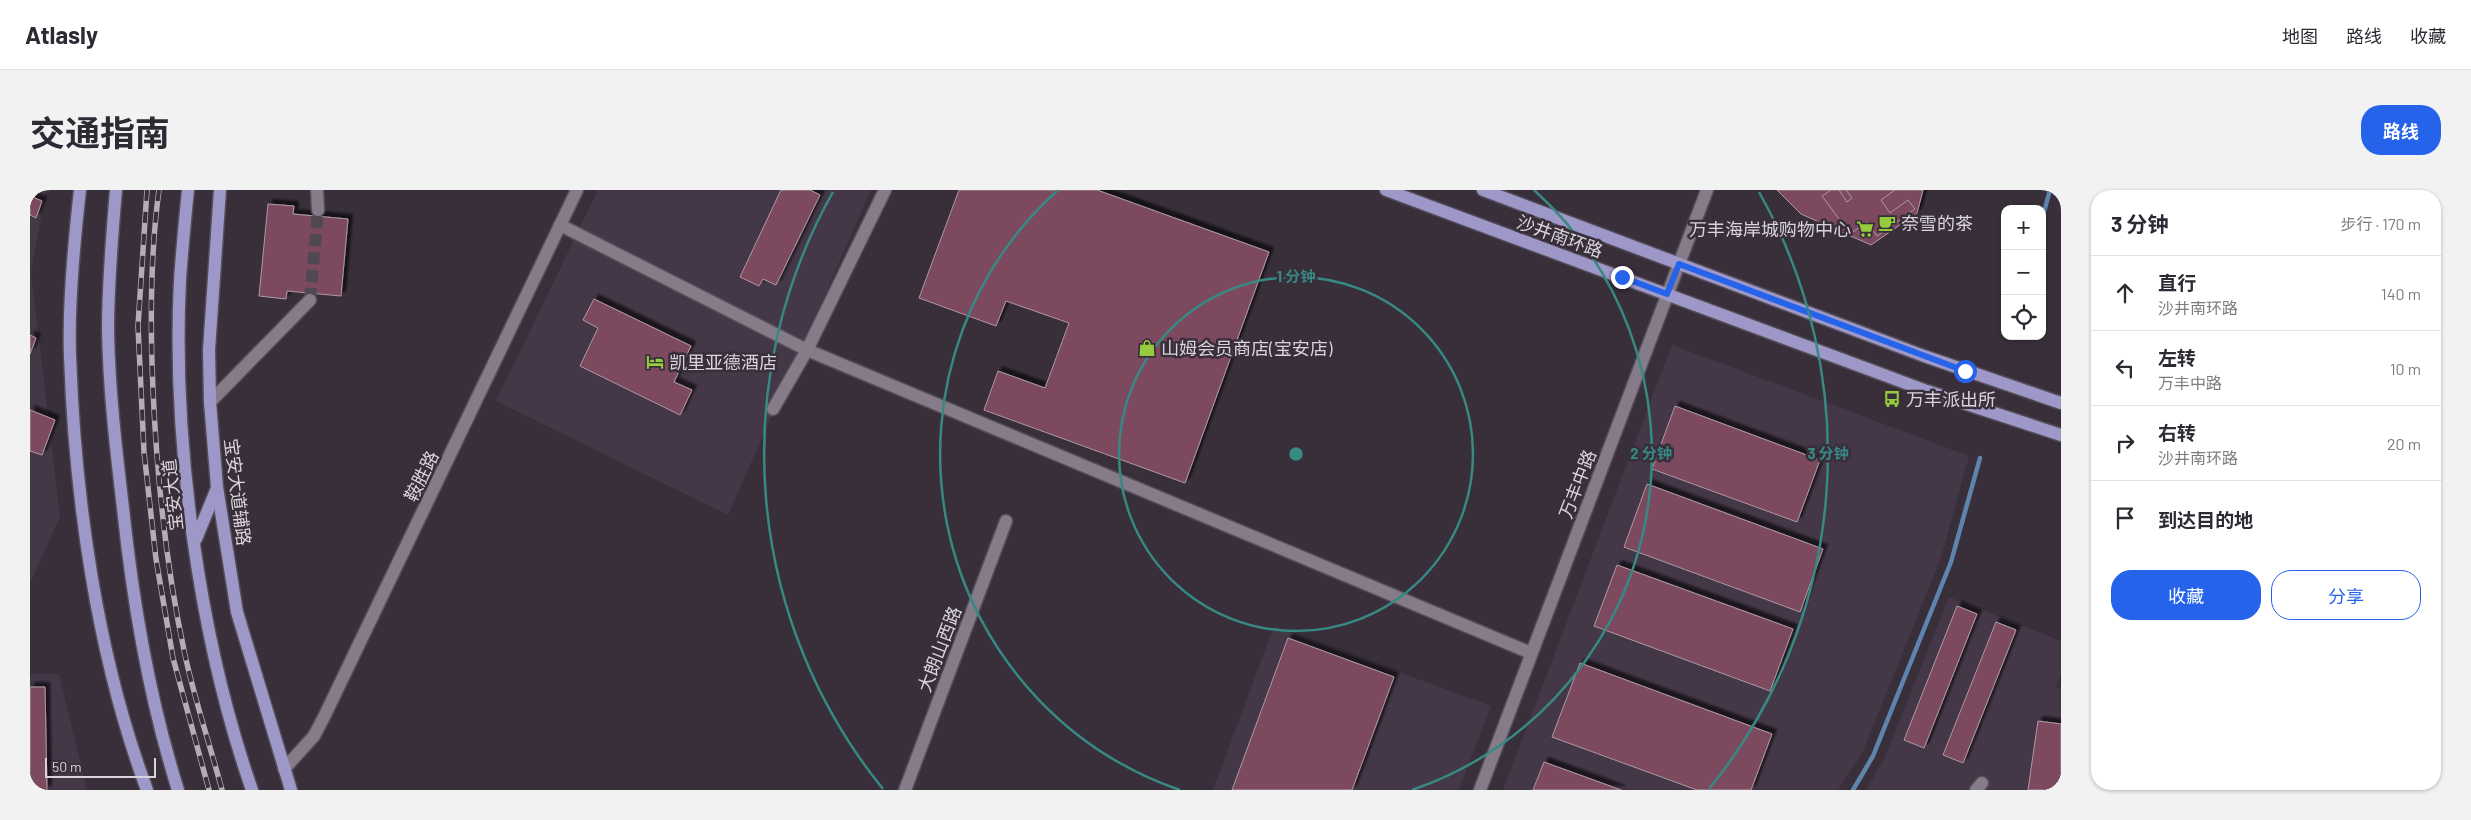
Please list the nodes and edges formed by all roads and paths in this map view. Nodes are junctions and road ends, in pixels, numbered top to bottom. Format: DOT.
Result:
graph roads {
  1 [pos="80,190"];
  2 [pos="116,190"];
  3 [pos="188,190"];
  4 [pos="220,190"];
  5 [pos="317,190"];
  6 [pos="577,190"];
  7 [pos="885,190"];
  8 [pos="1386,190"];
  9 [pos="1483,190"];
  10 [pos="1707,190"];
  11 [pos="318,210"];
  12 [pos="560,225"];
  13 [pos="1679,264"];
  14 [pos="1667,294"];
  15 [pos="310,300"];
  16 [pos="807,350"];
  17 [pos="210,402"];
  18 [pos="2061,403"];
  19 [pos="773,409"];
  20 [pos="2061,434"];
  21 [pos="217,487"];
  22 [pos="1006,521"];
  23 [pos="195,541"];
  24 [pos="1532,653"];
  25 [pos="284,769"];
  26 [pos="147,790"];
  27 [pos="178,790"];
  28 [pos="252,790"];
  29 [pos="291,790"];
  30 [pos="905,790"];
  31 [pos="1480,790"];
  1 -- 26 [label="main road"];
  2 -- 27 [label="main road"];
  3 -- 23 [label="main road, 宝安大道"];
  4 -- 17 [label="main road, 宝安大道辅路"];
  5 -- 11 [label="street"];
  6 -- 12 [label="street, 鞍胜路"];
  7 -- 16 [label="street"];
  8 -- 14 [label="main road, 沙井南环路"];
  9 -- 13 [label="main road, 沙井南环路"];
  10 -- 13 [label="street, 万丰中路"];
  12 -- 16 [label="street"];
  12 -- 25 [label="street, 鞍胜路"];
  13 -- 14 [label="street, 万丰中路"];
  13 -- 18 [label="main road, 沙井南环路"];
  14 -- 20 [label="main road, 沙井南环路"];
  14 -- 24 [label="street, 万丰中路"];
  15 -- 17 [label="street"];
  16 -- 19 [label="street"];
  16 -- 24 [label="street"];
  17 -- 21 [label="main road, 宝安大道辅路"];
  21 -- 23 [label="main road"];
  21 -- 25 [label="main road, 宝安大道辅路"];
  22 -- 30 [label="street, 大朗山西路"];
  23 -- 28 [label="main road, 宝安大道"];
  24 -- 31 [label="street, 万丰中路"];
  25 -- 29 [label="main road, 宝安大道辅路"];
}
